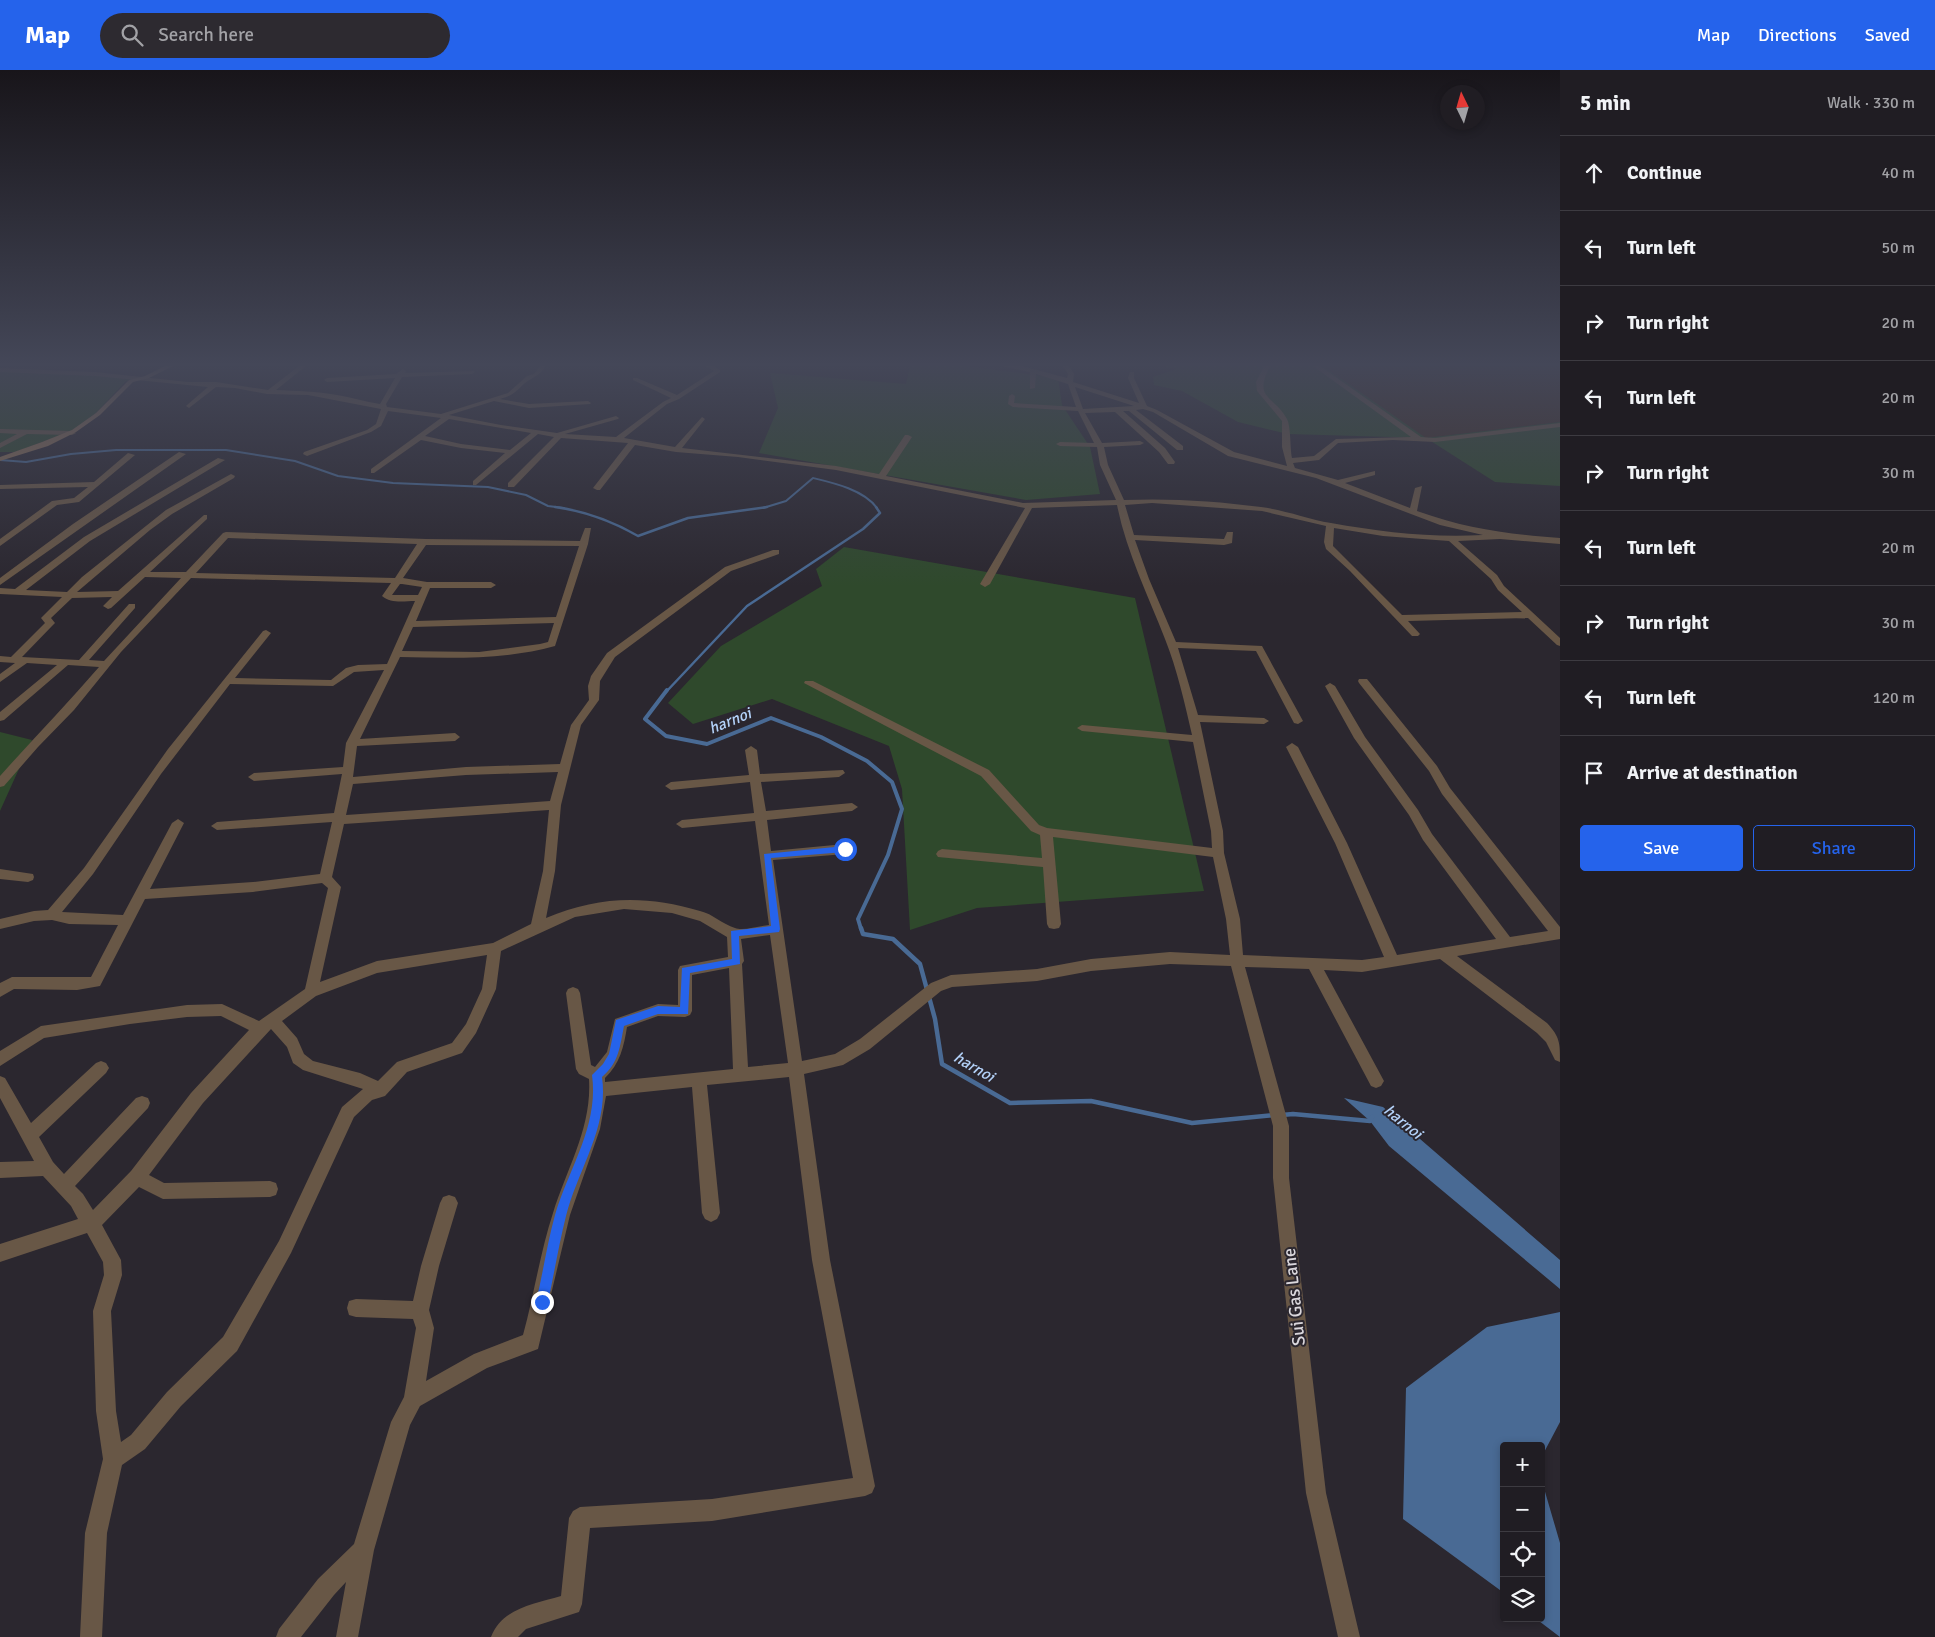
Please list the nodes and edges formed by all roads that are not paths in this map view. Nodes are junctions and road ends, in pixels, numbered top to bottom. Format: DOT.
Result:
graph roads {
  1 [pos="13,439"];
  2 [pos="56,439"];
  3 [pos="345,439"];
  4 [pos="417,439"];
  5 [pos="429,439"];
  6 [pos="528,439"];
  7 [pos="553,439"];
  8 [pos="618,439"];
  9 [pos="685,439"];
  10 [pos="907,439"];
  11 [pos="1097,439"];
  12 [pos="1150,439"];
  13 [pos="1169,439"];
  14 [pos="1205,439"];
  15 [pos="1286,439"];
  16 [pos="1372,439"];
  17 [pos="1408,439"];
  18 [pos="1428,439"];
  19 [pos="1420,440"];
  20 [pos="633,442"];
  21 [pos="1140,443"];
  22 [pos="1060,444"];
  23 [pos="1100,445"];
  24 [pos="0,446"];
  25 [pos="1180,448"];
  26 [pos="676,450"];
  27 [pos="512,452"];
  28 [pos="182,454"];
  29 [pos="307,454"];
  30 [pos="131,455"];
  31 [pos="0,459"];
  32 [pos="220,460"];
  33 [pos="1171,462"];
  34 [pos="1291,465"];
  35 [pos="374,471"];
  36 [pos="1372,472"];
  37 [pos="231,476"];
  38 [pos="882,476"];
  39 [pos="1337,483"];
  40 [pos="96,484"];
  41 [pos="476,484"];
  42 [pos="511,485"];
  43 [pos="0,487"];
  44 [pos="597,488"];
  45 [pos="1419,488"];
  46 [pos="1120,501"];
  47 [pos="1030,506"];
  48 [pos="1413,512"];
  49 [pos="204,517"];
  50 [pos="1330,525"];
  51 [pos="588,530"];
  52 [pos="1230,534"];
  53 [pos="1500,536"];
  54 [pos="1130,537"];
  55 [pos="1451,539"];
  56 [pos="1560,541"];
  57 [pos="423,542"];
  58 [pos="0,544"];
  59 [pos="584,544"];
  60 [pos="776,552"];
  61 [pos="142,574"];
  62 [pos="188,575"];
  63 [pos="396,580"];
  64 [pos="0,582"];
  65 [pos="985,584"];
  66 [pos="427,585"];
  67 [pos="492,585"];
  68 [pos="0,590"];
  69 [pos="17,592"];
  70 [pos="120,594"];
  71 [pos="71,595"];
  72 [pos="420,598"];
  73 [pos="108,606"];
  74 [pos="132,606"];
  75 [pos="1530,615"];
  76 [pos="1399,618"];
  77 [pos="559,620"];
  78 [pos="408,624"];
  79 [pos="266,632"];
  80 [pos="1415,634"];
  81 [pos="1560,643"];
  82 [pos="1172,645"];
  83 [pos="396,654"];
  84 [pos="0,659"];
  85 [pos="19,660"];
  86 [pos="66,662"];
  87 [pos="81,663"];
  88 [pos="106,664"];
  89 [pos="390,667"];
  90 [pos="0,679"];
  91 [pos="227,681"];
  92 [pos="1363,681"];
  93 [pos="809,682"];
  94 [pos="1330,686"];
  95 [pos="0,718"];
  96 [pos="1193,718"];
  97 [pos="1264,722"];
  98 [pos="1298,722"];
  99 [pos="1082,728"];
  100 [pos="455,737"];
  101 [pos="1196,739"];
  102 [pos="352,743"];
  103 [pos="1292,747"];
  104 [pos="751,750"];
  105 [pos="0,764"];
  106 [pos="15,766"];
  107 [pos="565,768"];
  108 [pos="839,773"];
  109 [pos="254,776"];
  110 [pos="348,776"];
  111 [pos="755,778"];
  112 [pos="0,783"];
  113 [pos="671,786"];
  114 [pos="555,805"];
  115 [pos="852,807"];
  116 [pos="761,815"];
  117 [pos="339,818"];
  118 [pos="178,823"];
  119 [pos="682,824"];
  120 [pos="217,826"];
  121 [pos="1046,832"];
  122 [pos="845,849"];
  123 [pos="1218,853"];
  124 [pos="942,854"];
  125 [pos="767,856"];
  126 [pos="1049,863"];
  127 [pos="0,874"];
  128 [pos="28,877"];
  129 [pos="325,878"];
  130 [pos="142,894"];
  131 [pos="52,915"];
  132 [pos="127,920"];
  133 [pos="0,924"];
  134 [pos="1054,924"];
  135 [pos="536,926"];
  136 [pos="776,929"];
  137 [pos="734,934"];
  138 [pos="1559,934"];
  139 [pos="1507,942"];
  140 [pos="495,948"];
  141 [pos="1442,953"];
  142 [pos="1237,960"];
  143 [pos="1393,961"];
  144 [pos="737,962"];
  145 [pos="1313,963"];
  146 [pos="0,991"];
  147 [pos="311,992"];
  148 [pos="572,993"];
  149 [pos="266,1024"];
  150 [pos="1560,1055"];
  151 [pos="0,1059"];
  152 [pos="101,1068"];
  153 [pos="796,1069"];
  154 [pos="741,1075"];
  155 [pos="698,1080"];
  156 [pos="1376,1081"];
  157 [pos="0,1082"];
  158 [pos="598,1083"];
  159 [pos="378,1091"];
  160 [pos="142,1103"];
  161 [pos="29,1136"];
  162 [pos="47,1168"];
  163 [pos="0,1170"];
  164 [pos="137,1177"];
  165 [pos="64,1185"];
  166 [pos="270,1190"];
  167 [pos="450,1203"];
  168 [pos="711,1213"];
  169 [pos="92,1223"];
  170 [pos="0,1254"];
  171 [pos="356,1308"];
  172 [pos="420,1310"];
  173 [pos="413,1399"];
  174 [pos="113,1459"];
  175 [pos="363,1550"];
  176 [pos="91,1637"];
  177 [pos="287,1637"];
  178 [pos="347,1637"];
  179 [pos="502,1637"];
  180 [pos="1348,1637"];
  1 -- 24 [label="street"];
  2 -- 31 [label="street"];
  3 -- 29 [label="street"];
  4 -- 35 [label="street"];
  5 -- 27 [label="street"];
  6 -- 27 [label="street"];
  7 -- 42 [label="street"];
  8 -- 20 [label="street"];
  9 -- 26 [label="street"];
  10 -- 38 [label="street"];
  11 -- 23 [label="street, Sui Gas Lane"];
  12 -- 33 [label="street"];
  13 -- 25 [label="street"];
  14 -- 34 [label="street"];
  15 -- 34 [label="street"];
  16 -- 34 [label="street"];
  17 -- 19 [label="street"];
  18 -- 19 [label="street"];
  20 -- 26 [label="street"];
  20 -- 44 [label="street"];
  21 -- 23 [label="street"];
  22 -- 23 [label="street"];
  23 -- 46 [label="street, Sui Gas Lane"];
  26 -- 38 [label="street"];
  27 -- 41 [label="street"];
  28 -- 64 [label="street"];
  30 -- 40 [label="street"];
  32 -- 69 [label="street"];
  34 -- 39 [label="street"];
  36 -- 39 [label="street"];
  37 -- 71 [label="street"];
  38 -- 47 [label="street"];
  39 -- 48 [label="street"];
  40 -- 43 [label="street"];
  40 -- 58 [label="street"];
  45 -- 48 [label="street"];
  46 -- 47 [label="street"];
  46 -- 50 [label="street"];
  46 -- 54 [label="street, Sui Gas Lane"];
  47 -- 65 [label="street"];
  48 -- 53 [label="street"];
  49 -- 61 [label="street"];
  50 -- 55 [label="street"];
  50 -- 76 [label="street"];
  51 -- 59 [label="street"];
  52 -- 54 [label="street"];
  53 -- 55 [label="street"];
  53 -- 56 [label="street"];
  54 -- 82 [label="street, Sui Gas Lane"];
  55 -- 75 [label="street"];
  57 -- 59 [label="street"];
  57 -- 62 [label="street"];
  57 -- 63 [label="street"];
  59 -- 77 [label="street"];
  60 -- 107 [label="street"];
  61 -- 62 [label="street"];
  61 -- 70 [label="street"];
  62 -- 63 [label="street"];
  62 -- 88 [label="street"];
  63 -- 66 [label="street"];
  63 -- 72 [label="street"];
  66 -- 67 [label="street"];
  66 -- 72 [label="street"];
  68 -- 69 [label="street"];
  69 -- 71 [label="street"];
  70 -- 71 [label="street"];
  70 -- 73 [label="street"];
  71 -- 85 [label="street"];
  72 -- 78 [label="street"];
  74 -- 87 [label="street"];
  75 -- 76 [label="street"];
  75 -- 81 [label="street"];
  76 -- 80 [label="street"];
  77 -- 78 [label="street"];
  77 -- 83 [label="street"];
  78 -- 83 [label="street"];
  79 -- 91 [label="street"];
  82 -- 96 [label="street, Sui Gas Lane"];
  82 -- 98 [label="street"];
  83 -- 89 [label="street"];
  84 -- 85 [label="street"];
  85 -- 86 [label="street"];
  85 -- 90 [label="street"];
  86 -- 87 [label="street"];
  86 -- 95 [label="street"];
  87 -- 88 [label="street"];
  88 -- 106 [label="street"];
  89 -- 91 [label="street"];
  89 -- 102 [label="street"];
  91 -- 131 [label="street"];
  92 -- 138 [label="street"];
  93 -- 121 [label="street"];
  94 -- 139 [label="street"];
  96 -- 97 [label="street"];
  96 -- 101 [label="street, Sui Gas Lane"];
  99 -- 101 [label="street"];
  100 -- 102 [label="street"];
  101 -- 123 [label="street, Sui Gas Lane"];
  102 -- 110 [label="street"];
  103 -- 143 [label="street"];
  104 -- 111 [label="street"];
  105 -- 106 [label="street"];
  106 -- 112 [label="street"];
  107 -- 110 [label="street"];
  107 -- 114 [label="street"];
  108 -- 111 [label="street"];
  109 -- 110 [label="street"];
  110 -- 117 [label="street"];
  111 -- 113 [label="street"];
  111 -- 116 [label="street"];
  114 -- 117 [label="street"];
  114 -- 135 [label="street"];
  115 -- 116 [label="street"];
  116 -- 119 [label="street"];
  116 -- 125 [label="street"];
  117 -- 120 [label="street"];
  117 -- 129 [label="street"];
  118 -- 130 [label="street"];
  121 -- 123 [label="street"];
  121 -- 126 [label="street"];
  122 -- 125 [label="street"];
  123 -- 142 [label="street, Sui Gas Lane"];
  124 -- 126 [label="street"];
  125 -- 136 [label="street"];
  126 -- 134 [label="street"];
  127 -- 128 [label="street"];
  129 -- 130 [label="street"];
  129 -- 147 [label="street"];
  130 -- 132 [label="street"];
  131 -- 132 [label="street"];
  131 -- 133 [label="street"];
  132 -- 146 [label="street"];
  135 -- 137 [label="street"];
  135 -- 140 [label="street"];
  136 -- 137 [label="street"];
  136 -- 153 [label="street"];
  137 -- 144 [label="street"];
  138 -- 139 [label="street"];
  139 -- 141 [label="street"];
  140 -- 147 [label="street"];
  140 -- 159 [label="street"];
  141 -- 143 [label="street"];
  141 -- 150 [label="street"];
  142 -- 145 [label="street"];
  142 -- 153 [label="street"];
  142 -- 180 [label="street, Sui Gas Lane"];
  143 -- 145 [label="street"];
  144 -- 154 [label="street"];
  144 -- 158 [label="street"];
  145 -- 156 [label="street"];
  147 -- 149 [label="street"];
  148 -- 158 [label="street"];
  149 -- 151 [label="street"];
  149 -- 159 [label="street"];
  149 -- 164 [label="street"];
  152 -- 161 [label="street"];
  153 -- 154 [label="street"];
  153 -- 179 [label="street"];
  154 -- 155 [label="street"];
  155 -- 158 [label="street"];
  155 -- 168 [label="street"];
  157 -- 161 [label="street"];
  158 -- 173 [label="street"];
  159 -- 174 [label="street"];
  160 -- 165 [label="street"];
  161 -- 162 [label="street"];
  162 -- 163 [label="street"];
  162 -- 165 [label="street"];
  164 -- 166 [label="street"];
  164 -- 169 [label="street"];
  165 -- 169 [label="street"];
  167 -- 172 [label="street"];
  169 -- 170 [label="street"];
  169 -- 174 [label="street"];
  171 -- 172 [label="street"];
  172 -- 173 [label="street"];
  173 -- 175 [label="street"];
  174 -- 176 [label="street"];
  175 -- 177 [label="street"];
  175 -- 178 [label="street"];
}
